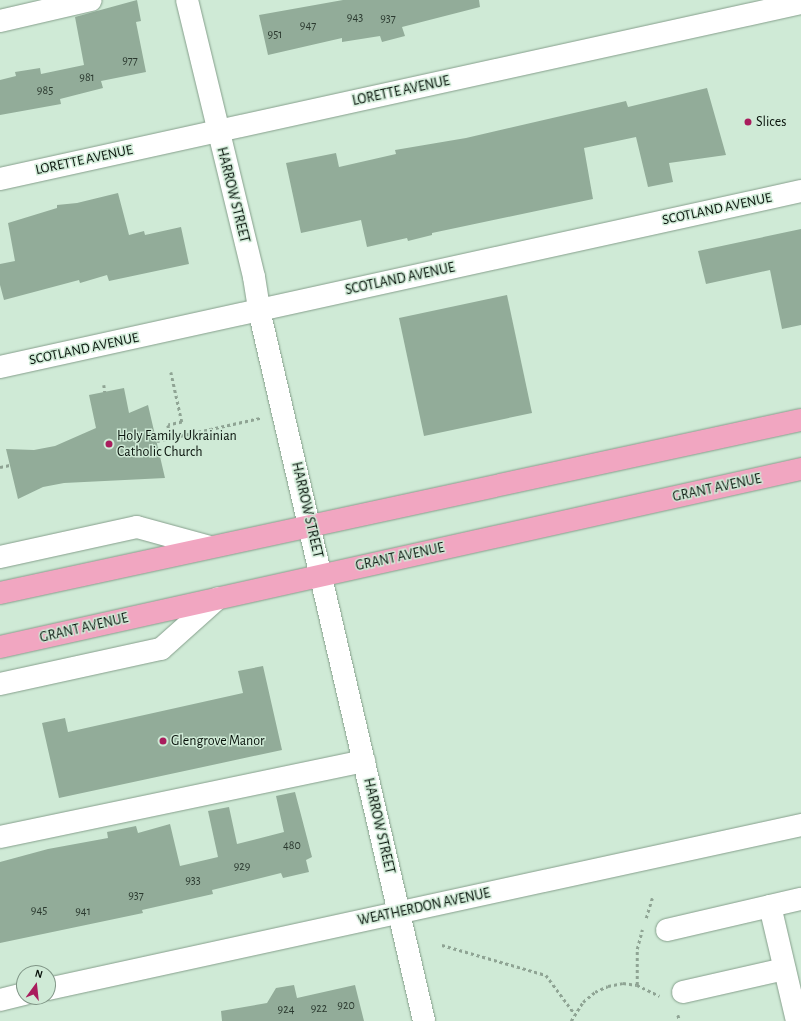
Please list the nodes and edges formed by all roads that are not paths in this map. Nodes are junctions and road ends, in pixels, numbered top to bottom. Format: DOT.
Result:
graph roads {
  1 [pos="91,0"];
  2 [pos="187,0"];
  3 [pos="801,3"];
  4 [pos="0,21"];
  5 [pos="217,131"];
  6 [pos="0,179"];
  7 [pos="801,191"];
  8 [pos="259,310"];
  9 [pos="0,367"];
  10 [pos="801,420"];
  11 [pos="801,469"];
  12 [pos="311,526"];
  13 [pos="210,547"];
  14 [pos="0,557"];
  15 [pos="322,574"];
  16 [pos="0,593"];
  17 [pos="218,598"];
  18 [pos="0,647"];
  19 [pos="0,684"];
  20 [pos="364,760"];
  21 [pos="801,825"];
  22 [pos="0,837"];
  23 [pos="801,899"];
  24 [pos="770,906"];
  25 [pos="399,912"];
  26 [pos="667,930"];
  27 [pos="784,969"];
  28 [pos="56,987"];
  29 [pos="16,996"];
  30 [pos="0,1000"];
  31 [pos="674,1000"];
  32 [pos="424,1021"];
  33 [pos="797,1021"];
  1 -- 4 [label="street"];
  2 -- 5 [label="street, HARROW STREET"];
  3 -- 5 [label="street, LORETTE AVENUE"];
  5 -- 6 [label="street, LORETTE AVENUE"];
  5 -- 8 [label="street, HARROW STREET"];
  7 -- 8 [label="street, SCOTLAND AVENUE"];
  8 -- 9 [label="street, SCOTLAND AVENUE"];
  8 -- 12 [label="street, HARROW STREET"];
  10 -- 12 [label="main road"];
  11 -- 15 [label="main road, GRANT AVENUE"];
  12 -- 13 [label="main road"];
  12 -- 15 [label="street, HARROW STREET"];
  13 -- 14 [label="street"];
  13 -- 16 [label="main road"];
  15 -- 17 [label="main road, GRANT AVENUE"];
  15 -- 20 [label="street, HARROW STREET"];
  17 -- 18 [label="main road, GRANT AVENUE"];
  17 -- 19 [label="street"];
  20 -- 22 [label="street"];
  20 -- 25 [label="street, HARROW STREET"];
  21 -- 25 [label="street, WEATHERDON AVENUE"];
  23 -- 24 [label="street"];
  24 -- 26 [label="street"];
  24 -- 27 [label="street"];
  25 -- 28 [label="street, WEATHERDON AVENUE"];
  25 -- 32 [label="street, HARROW STREET"];
  27 -- 31 [label="street"];
  27 -- 33 [label="street"];
  29 -- 30 [label="street"];
}
